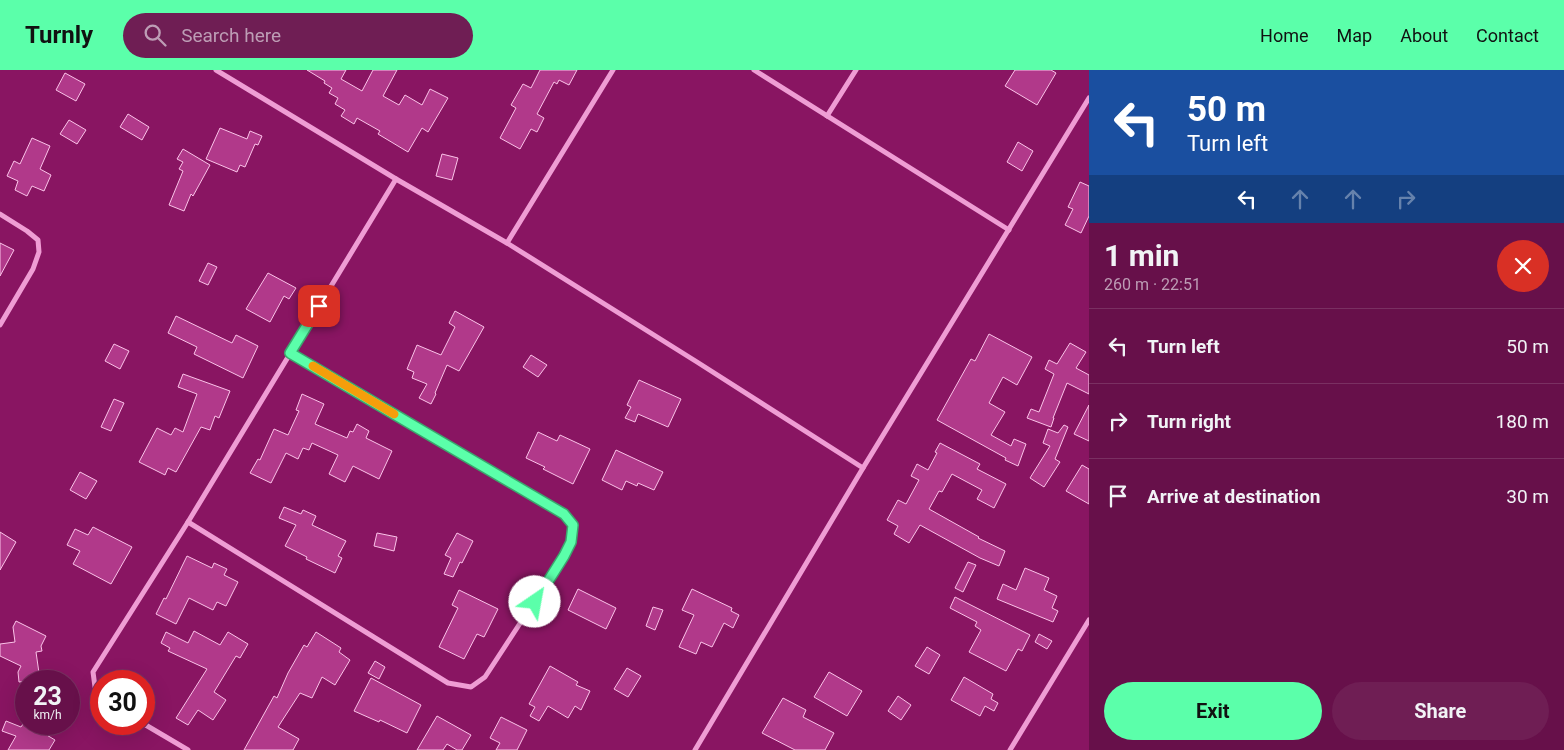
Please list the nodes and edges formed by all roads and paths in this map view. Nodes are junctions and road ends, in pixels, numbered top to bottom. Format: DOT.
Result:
graph roads {
  1 [pos="216,70"];
  2 [pos="613,70"];
  3 [pos="754,70"];
  4 [pos="856,70"];
  5 [pos="1089,98"];
  6 [pos="827,116"];
  7 [pos="396,179"];
  8 [pos="0,214"];
  9 [pos="1009,230"];
  10 [pos="507,243"];
  11 [pos="0,325"];
  12 [pos="290,353"];
  13 [pos="863,468"];
  14 [pos="188,522"];
  15 [pos="1089,620"];
  16 [pos="95,670"];
  17 [pos="155,730"];
  18 [pos="188,750"];
  19 [pos="695,750"];
  20 [pos="1010,750"];
  1 -- 7 [label="street"];
  2 -- 10 [label="street"];
  3 -- 6 [label="street"];
  4 -- 6 [label="street"];
  5 -- 9 [label="street"];
  6 -- 9 [label="street"];
  7 -- 10 [label="street"];
  7 -- 12 [label="street"];
  8 -- 11 [label="street"];
  9 -- 13 [label="street"];
  10 -- 13 [label="street"];
  12 -- 14 [label="street"];
  12 -- 14 [label="street"];
  13 -- 19 [label="street"];
  14 -- 16 [label="street"];
  15 -- 20 [label="street"];
  17 -- 18 [label="street"];
}
